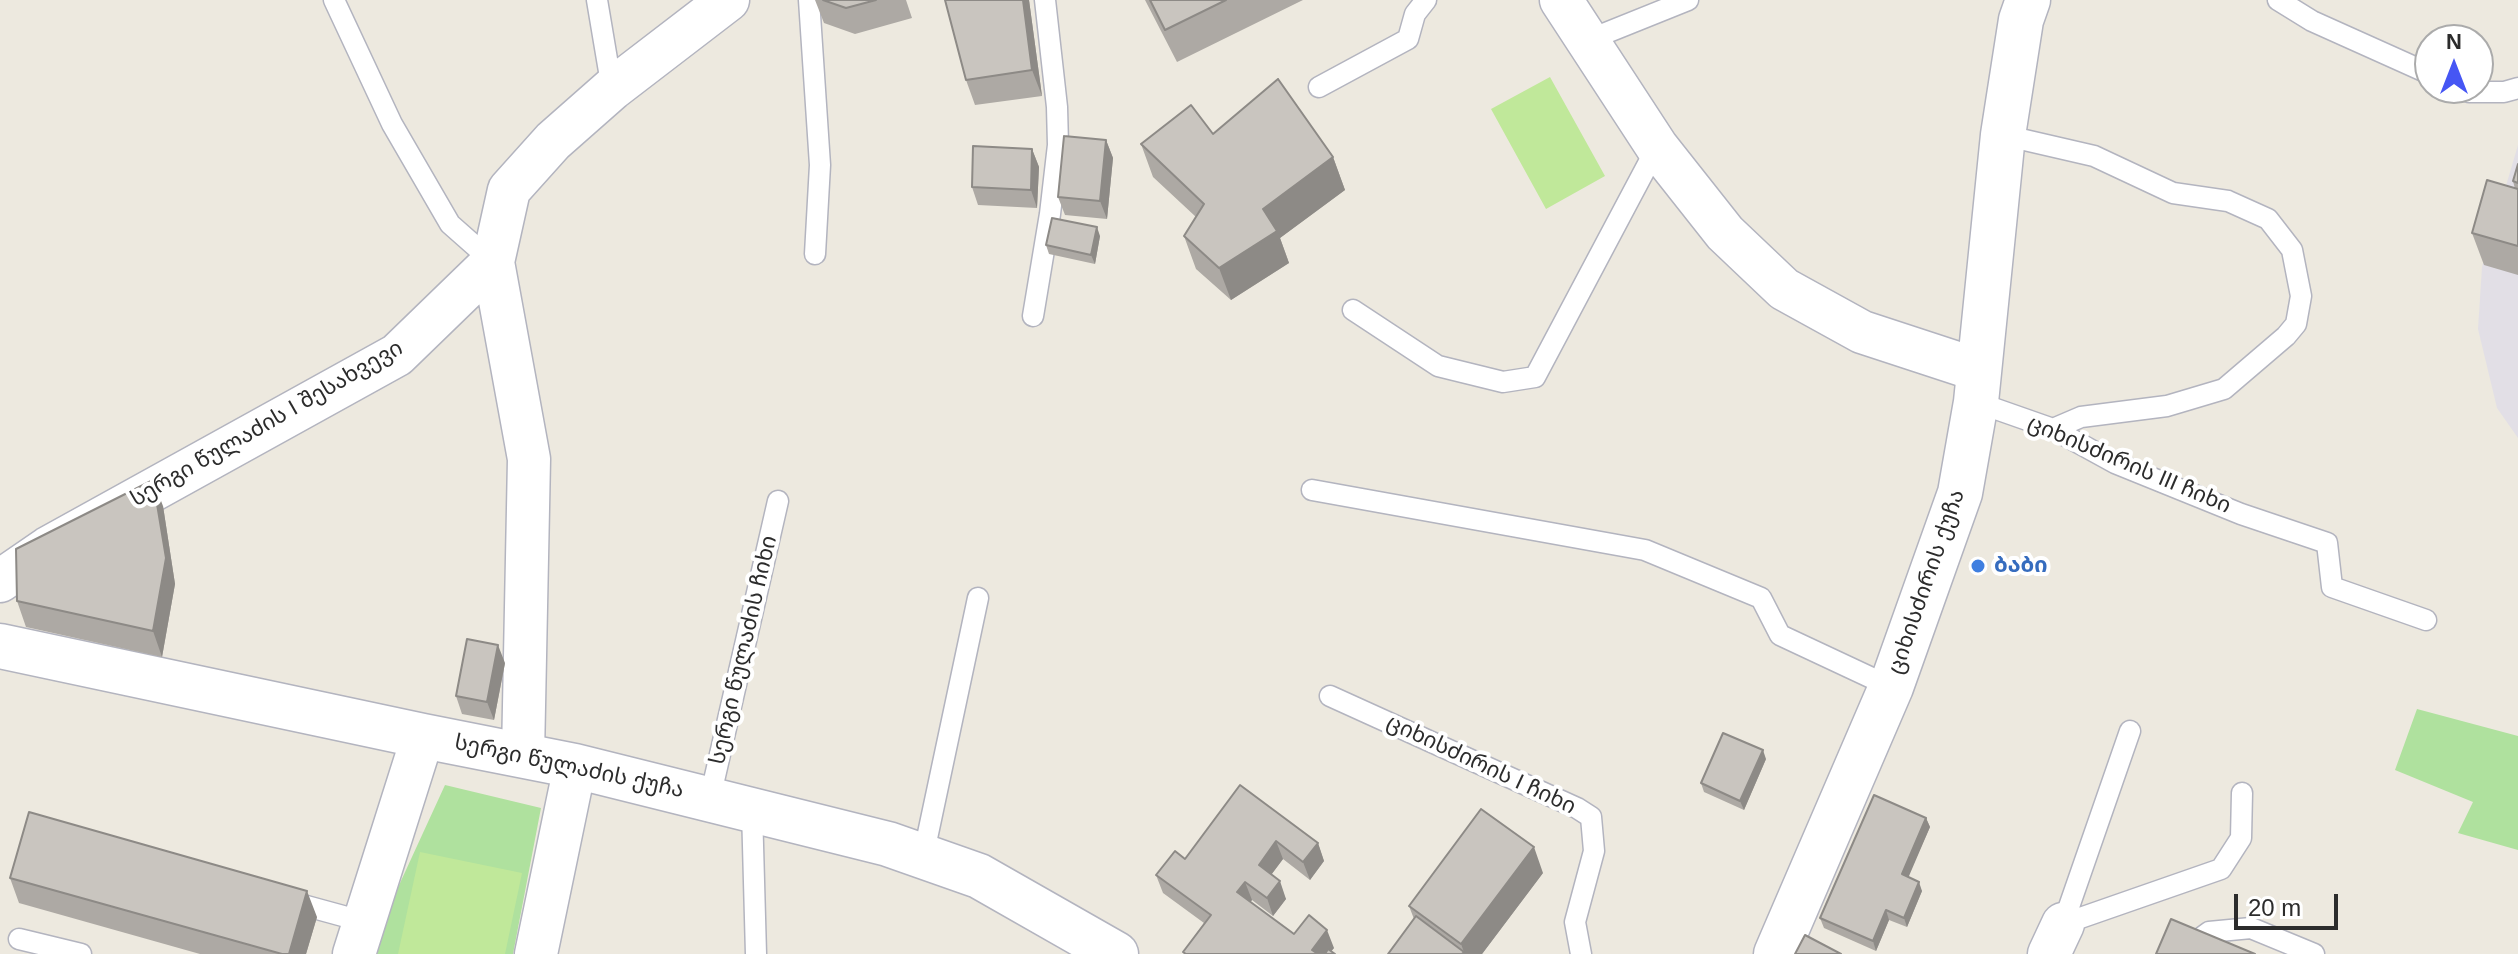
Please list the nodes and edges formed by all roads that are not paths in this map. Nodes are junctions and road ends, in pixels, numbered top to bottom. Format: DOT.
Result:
graph roads {
  1 [pos="334,0"];
  2 [pos="597,0"];
  3 [pos="728,0"];
  4 [pos="809,0"];
  5 [pos="1045,0"];
  6 [pos="1426,0"];
  7 [pos="1561,0"];
  8 [pos="1688,0"];
  9 [pos="2028,0"];
  10 [pos="2278,0"];
  11 [pos="1586,41"];
  12 [pos="2414,67"];
  13 [pos="1319,87"];
  14 [pos="2518,88"];
  15 [pos="612,89"];
  16 [pos="2494,92"];
  17 [pos="2003,135"];
  18 [pos="1657,147"];
  19 [pos="815,254"];
  20 [pos="493,262"];
  21 [pos="1353,310"];
  22 [pos="1033,316"];
  23 [pos="1977,386"];
  24 [pos="2053,429"];
  25 [pos="1312,490"];
  26 [pos="778,501"];
  27 [pos="0,581"];
  28 [pos="978,598"];
  29 [pos="2426,620"];
  30 [pos="0,646"];
  31 [pos="1891,687"];
  32 [pos="1330,696"];
  33 [pos="2130,731"];
  34 [pos="423,736"];
  35 [pos="523,755"];
  36 [pos="575,766"];
  37 [pos="2242,793"];
  38 [pos="710,798"];
  39 [pos="752,809"];
  40 [pos="923,857"];
  41 [pos="275,897"];
  42 [pos="359,938"];
  43 [pos="19,939"];
  44 [pos="2056,939"];
  45 [pos="81,954"];
  46 [pos="536,954"];
  47 [pos="756,954"];
  48 [pos="1116,954"];
  49 [pos="1581,954"];
  50 [pos="1776,954"];
  51 [pos="2179,954"];
  52 [pos="2314,954"];
  1 -- 20 [label="lane"];
  2 -- 15 [label="lane"];
  3 -- 15 [label="street"];
  4 -- 19 [label="lane"];
  5 -- 22 [label="lane"];
  6 -- 13 [label="lane"];
  7 -- 11 [label="street"];
  8 -- 11 [label="lane"];
  9 -- 17 [label="street, ციხისძირის ქუჩა"];
  10 -- 12 [label="lane"];
  11 -- 18 [label="street"];
  14 -- 16 [label="lane"];
  15 -- 20 [label="street"];
  17 -- 23 [label="street, ციხისძირის ქუჩა"];
  17 -- 24 [label="lane"];
  18 -- 21 [label="lane"];
  18 -- 23 [label="street"];
  20 -- 27 [label="street, სერგი წულაძის I შესახვევი"];
  20 -- 35 [label="street"];
  23 -- 24 [label="lane, ციხისძირის III ჩიხი"];
  23 -- 31 [label="street, ციხისძირის ქუჩა"];
  24 -- 29 [label="lane, ციხისძირის III ჩიხი"];
  25 -- 31 [label="lane"];
  26 -- 38 [label="lane, სერგი წულაძის ჩიხი"];
  28 -- 40 [label="lane"];
  30 -- 34 [label="street, სერგი წულაძის ქუჩა"];
  31 -- 50 [label="street, ციხისძირის ქუჩა"];
  32 -- 49 [label="lane, ციხისძირის I ჩიხი"];
  33 -- 44 [label="lane"];
  34 -- 35 [label="street, სერგი წულაძის ქუჩა"];
  34 -- 42 [label="street"];
  35 -- 36 [label="street, სერგი წულაძის ქუჩა"];
  36 -- 38 [label="street, სერგი წულაძის ქუჩა"];
  36 -- 46 [label="street"];
  37 -- 44 [label="lane"];
  38 -- 39 [label="street, სერგი წულაძის ქუჩა"];
  39 -- 40 [label="street, სერგი წულაძის ქუჩა"];
  39 -- 47 [label="lane"];
  40 -- 48 [label="street, სერგი წულაძის ქუჩა"];
  41 -- 42 [label="lane"];
  43 -- 45 [label="lane"];
  51 -- 52 [label="lane"];
}
